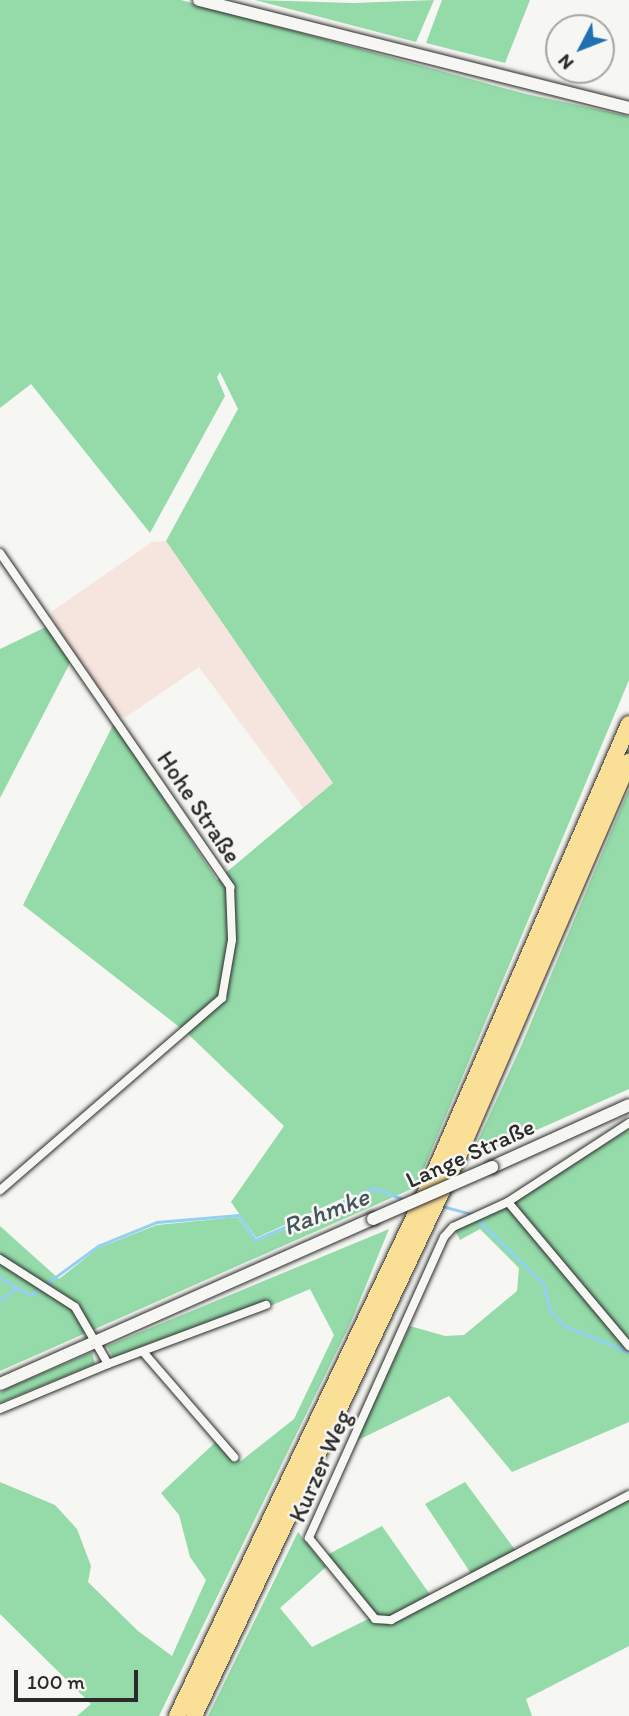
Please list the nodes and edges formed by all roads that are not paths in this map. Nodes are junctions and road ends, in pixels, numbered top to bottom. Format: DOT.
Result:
graph roads {
  1 [pos="199,0"];
  2 [pos="629,108"];
  3 [pos="0,552"];
  4 [pos="629,723"];
  5 [pos="629,762"];
  6 [pos="629,1105"];
  7 [pos="629,1123"];
  8 [pos="0,1190"];
  9 [pos="430,1201"];
  10 [pos="508,1202"];
  11 [pos="0,1259"];
  12 [pos="266,1305"];
  13 [pos="96,1339"];
  14 [pos="629,1346"];
  15 [pos="144,1353"];
  16 [pos="108,1364"];
  17 [pos="0,1384"];
  18 [pos="0,1409"];
  19 [pos="234,1457"];
  20 [pos="629,1495"];
  21 [pos="177,1716"];
  22 [pos="194,1716"];
  1 -- 2 [label="street"];
  3 -- 8 [label="street, Hohe Straße"];
  4 -- 9 [label="highway"];
  5 -- 9 [label="highway"];
  6 -- 13 [label="street, Lange Straße, bridge"];
  7 -- 10 [label="street, Kurzer Weg"];
  9 -- 21 [label="highway"];
  9 -- 22 [label="highway"];
  10 -- 14 [label="street"];
  10 -- 20 [label="street, Kurzer Weg"];
  11 -- 13 [label="street"];
  12 -- 15 [label="street"];
  13 -- 16 [label="street"];
  13 -- 17 [label="street, Lange Straße"];
  15 -- 16 [label="street"];
  15 -- 19 [label="street"];
  16 -- 18 [label="street"];
}
